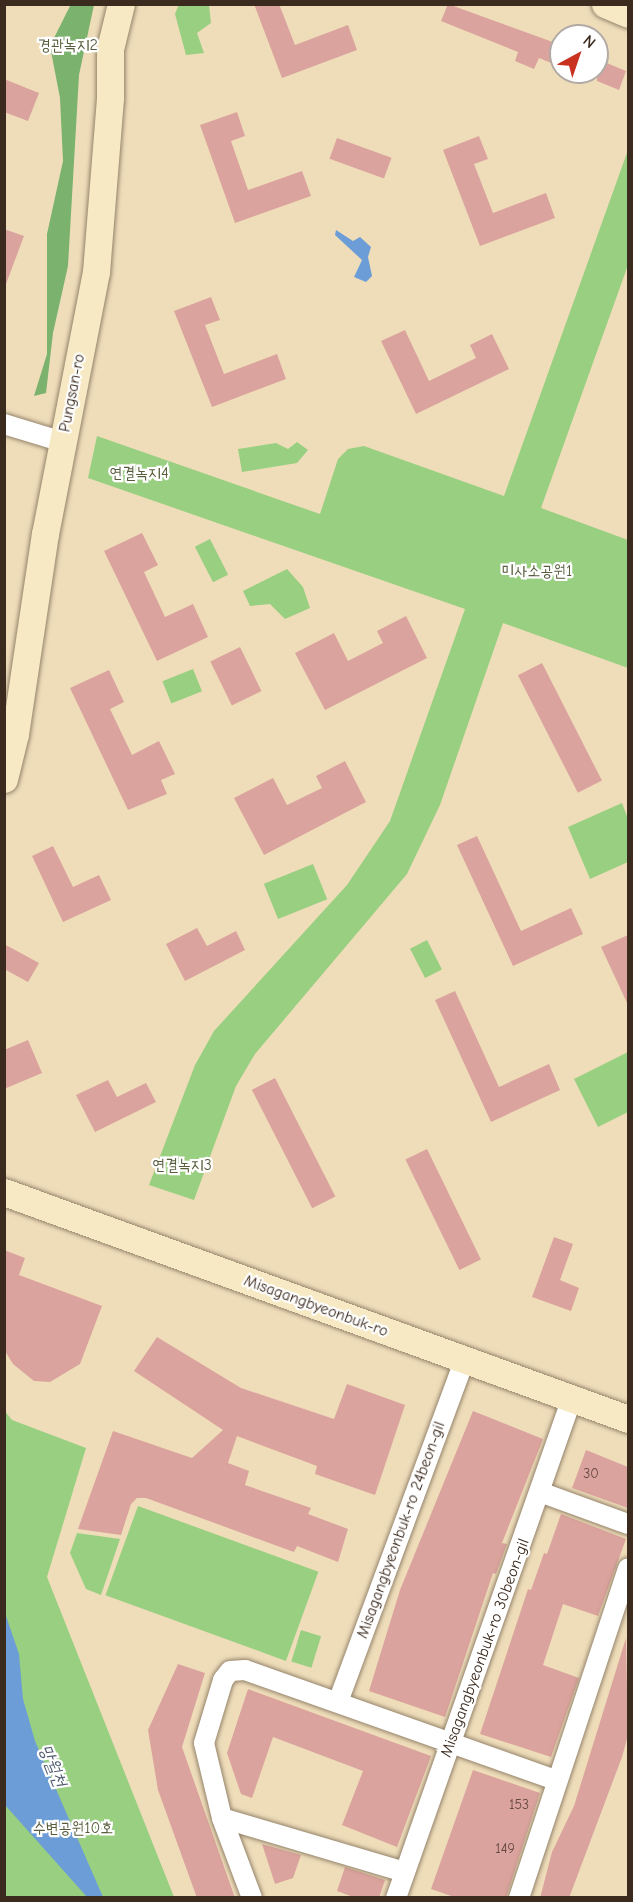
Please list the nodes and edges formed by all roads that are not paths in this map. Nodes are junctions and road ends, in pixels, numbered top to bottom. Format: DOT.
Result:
graph roads {
  1 [pos="121,4"];
  2 [pos="605,4"];
  3 [pos="628,14"];
  4 [pos="4,424"];
  5 [pos="63,442"];
  6 [pos="4,779"];
  7 [pos="4,1192"];
  8 [pos="465,1359"];
  9 [pos="572,1398"];
  10 [pos="628,1419"];
  11 [pos="540,1492"];
  12 [pos="628,1524"];
  13 [pos="628,1569"];
  14 [pos="338,1702"];
  15 [pos="451,1742"];
  16 [pos="555,1780"];
  17 [pos="222,1818"];
  18 [pos="404,1872"];
  19 [pos="252,1898"];
  20 [pos="396,1898"];
  21 [pos="519,1898"];
  1 -- 5 [label="street, Pungsan-ro"];
  2 -- 3 [label="street"];
  4 -- 5 [label="street"];
  5 -- 6 [label="street, Pungsan-ro"];
  7 -- 8 [label="street, Misagangbyeonbuk-ro"];
  8 -- 9 [label="street, Misagangbyeonbuk-ro"];
  8 -- 14 [label="street, Misagangbyeonbuk-ro 24beon-gil"];
  9 -- 10 [label="street, Misagangbyeonbuk-ro"];
  9 -- 11 [label="street, Misagangbyeonbuk-ro 30beon-gil"];
  11 -- 12 [label="street"];
  11 -- 15 [label="street, Misagangbyeonbuk-ro 30beon-gil"];
  13 -- 16 [label="street"];
  14 -- 15 [label="street"];
  14 -- 17 [label="street"];
  15 -- 16 [label="street"];
  15 -- 18 [label="street, Misagangbyeonbuk-ro 30beon-gil"];
  16 -- 21 [label="street"];
  17 -- 18 [label="street"];
  17 -- 19 [label="street"];
  18 -- 20 [label="street, Misagangbyeonbuk-ro 30beon-gil"];
}
